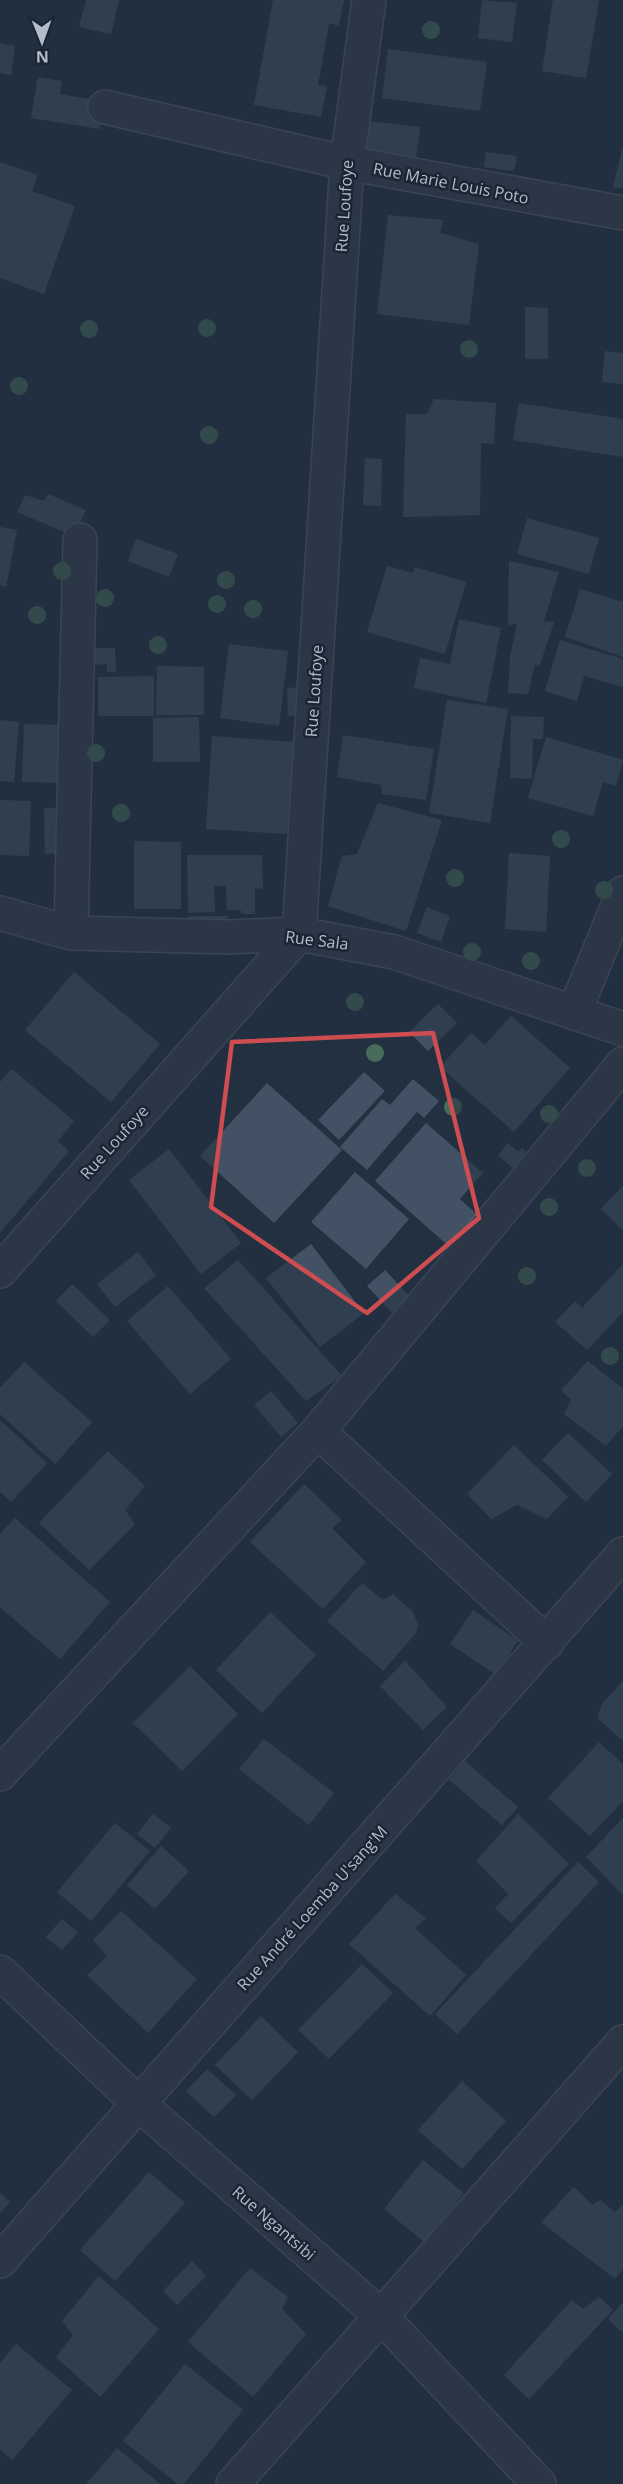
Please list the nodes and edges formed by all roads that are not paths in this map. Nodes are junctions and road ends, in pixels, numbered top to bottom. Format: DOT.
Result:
graph roads {
  1 [pos="369,0"];
  2 [pos="105,108"];
  3 [pos="347,163"];
  4 [pos="623,213"];
  5 [pos="80,540"];
  6 [pos="623,893"];
  7 [pos="0,913"];
  8 [pos="71,933"];
  9 [pos="299,934"];
  10 [pos="574,1013"];
  11 [pos="623,1029"];
  12 [pos="623,1064"];
  13 [pos="0,1271"];
  14 [pos="318,1431"];
  15 [pos="623,1554"];
  16 [pos="547,1643"];
  17 [pos="0,1774"];
  18 [pos="0,1972"];
  19 [pos="623,2043"];
  20 [pos="138,2103"];
  21 [pos="0,2261"];
  22 [pos="381,2316"];
  23 [pos="233,2484"];
  24 [pos="539,2484"];
  1 -- 3 [label="street, Rue Loufoye"];
  2 -- 3 [label="street, Rue Marie Louis Poto"];
  3 -- 4 [label="street, Rue Marie Louis Poto"];
  3 -- 9 [label="street, Rue Loufoye"];
  5 -- 8 [label="street"];
  6 -- 10 [label="street"];
  7 -- 8 [label="street, Rue Sala"];
  8 -- 9 [label="street, Rue Sala"];
  9 -- 10 [label="street, Rue Sala"];
  9 -- 13 [label="street, Rue Loufoye"];
  10 -- 11 [label="street, Rue Sala"];
  12 -- 14 [label="street"];
  14 -- 16 [label="street"];
  14 -- 17 [label="street"];
  15 -- 16 [label="street, Rue André Loemba U'sang'M"];
  16 -- 20 [label="street, Rue André Loemba U'sang'M"];
  18 -- 20 [label="street, Rue Ngantsibi"];
  19 -- 22 [label="street"];
  20 -- 21 [label="street, Rue André Loemba U'sang'M"];
  20 -- 22 [label="street, Rue Ngantsibi"];
  22 -- 23 [label="street"];
  22 -- 24 [label="street, Rue Ngantsibi"];
}
